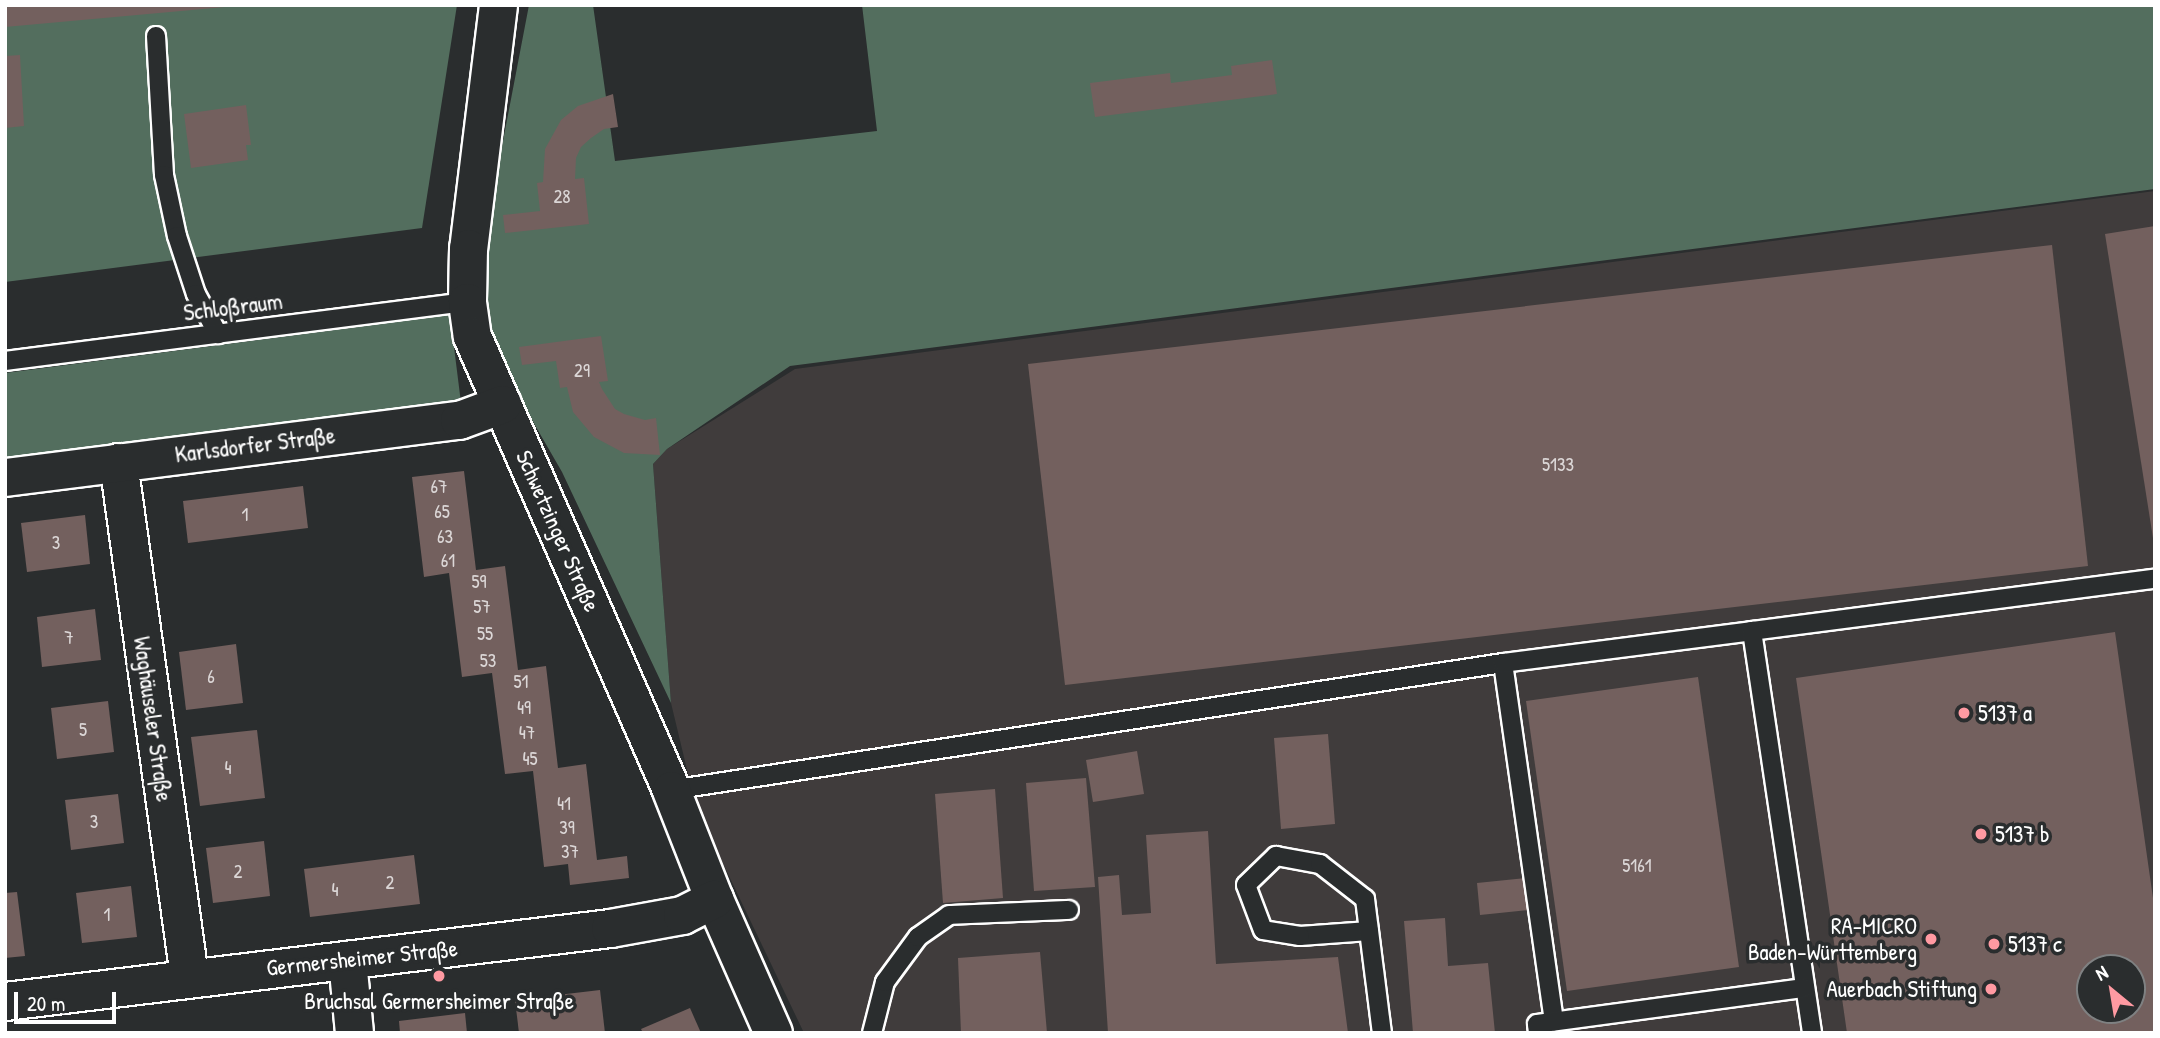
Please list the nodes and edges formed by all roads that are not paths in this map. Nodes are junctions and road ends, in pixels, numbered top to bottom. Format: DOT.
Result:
graph roads {
  1 [pos="498,5"];
  2 [pos="156,36"];
  3 [pos="467,302"];
  4 [pos="218,334"];
  5 [pos="5,361"];
  6 [pos="502,404"];
  7 [pos="118,462"];
  8 [pos="5,477"];
  9 [pos="2155,579"];
  10 [pos="1752,631"];
  11 [pos="1503,663"];
  12 [pos="671,790"];
  13 [pos="714,899"];
  14 [pos="1069,910"];
  15 [pos="1369,931"];
  16 [pos="347,960"];
  17 [pos="189,976"];
  18 [pos="1805,988"];
  19 [pos="5,1001"];
  20 [pos="1554,1021"];
  21 [pos="354,1033"];
  22 [pos="773,1033"];
  23 [pos="872,1033"];
  24 [pos="1382,1033"];
  25 [pos="1538,1033"];
  26 [pos="1812,1033"];
  1 -- 3 [label="street, Schwetzinger Straße"];
  2 -- 4 [label="lane"];
  3 -- 4 [label="lane, Schloßraum"];
  3 -- 6 [label="street, Schwetzinger Straße"];
  4 -- 5 [label="lane, Schloßraum"];
  6 -- 7 [label="street, Karlsdorfer Straße"];
  6 -- 12 [label="street, Schwetzinger Straße"];
  7 -- 8 [label="street, Karlsdorfer Straße"];
  7 -- 17 [label="street, Waghäuseler Straße"];
  9 -- 10 [label="lane"];
  10 -- 11 [label="lane"];
  10 -- 18 [label="lane"];
  11 -- 12 [label="lane"];
  11 -- 20 [label="lane"];
  12 -- 13 [label="street, Schwetzinger Straße"];
  13 -- 16 [label="street, Germersheimer Straße"];
  13 -- 22 [label="street, Schwetzinger Straße"];
  14 -- 23 [label="lane"];
  15 -- 15 [label="lane"];
  15 -- 24 [label="lane"];
  16 -- 17 [label="street, Germersheimer Straße"];
  16 -- 21 [label="street"];
  17 -- 19 [label="street, Germersheimer Straße"];
  18 -- 20 [label="lane"];
  18 -- 26 [label="lane"];
  20 -- 25 [label="lane"];
}
